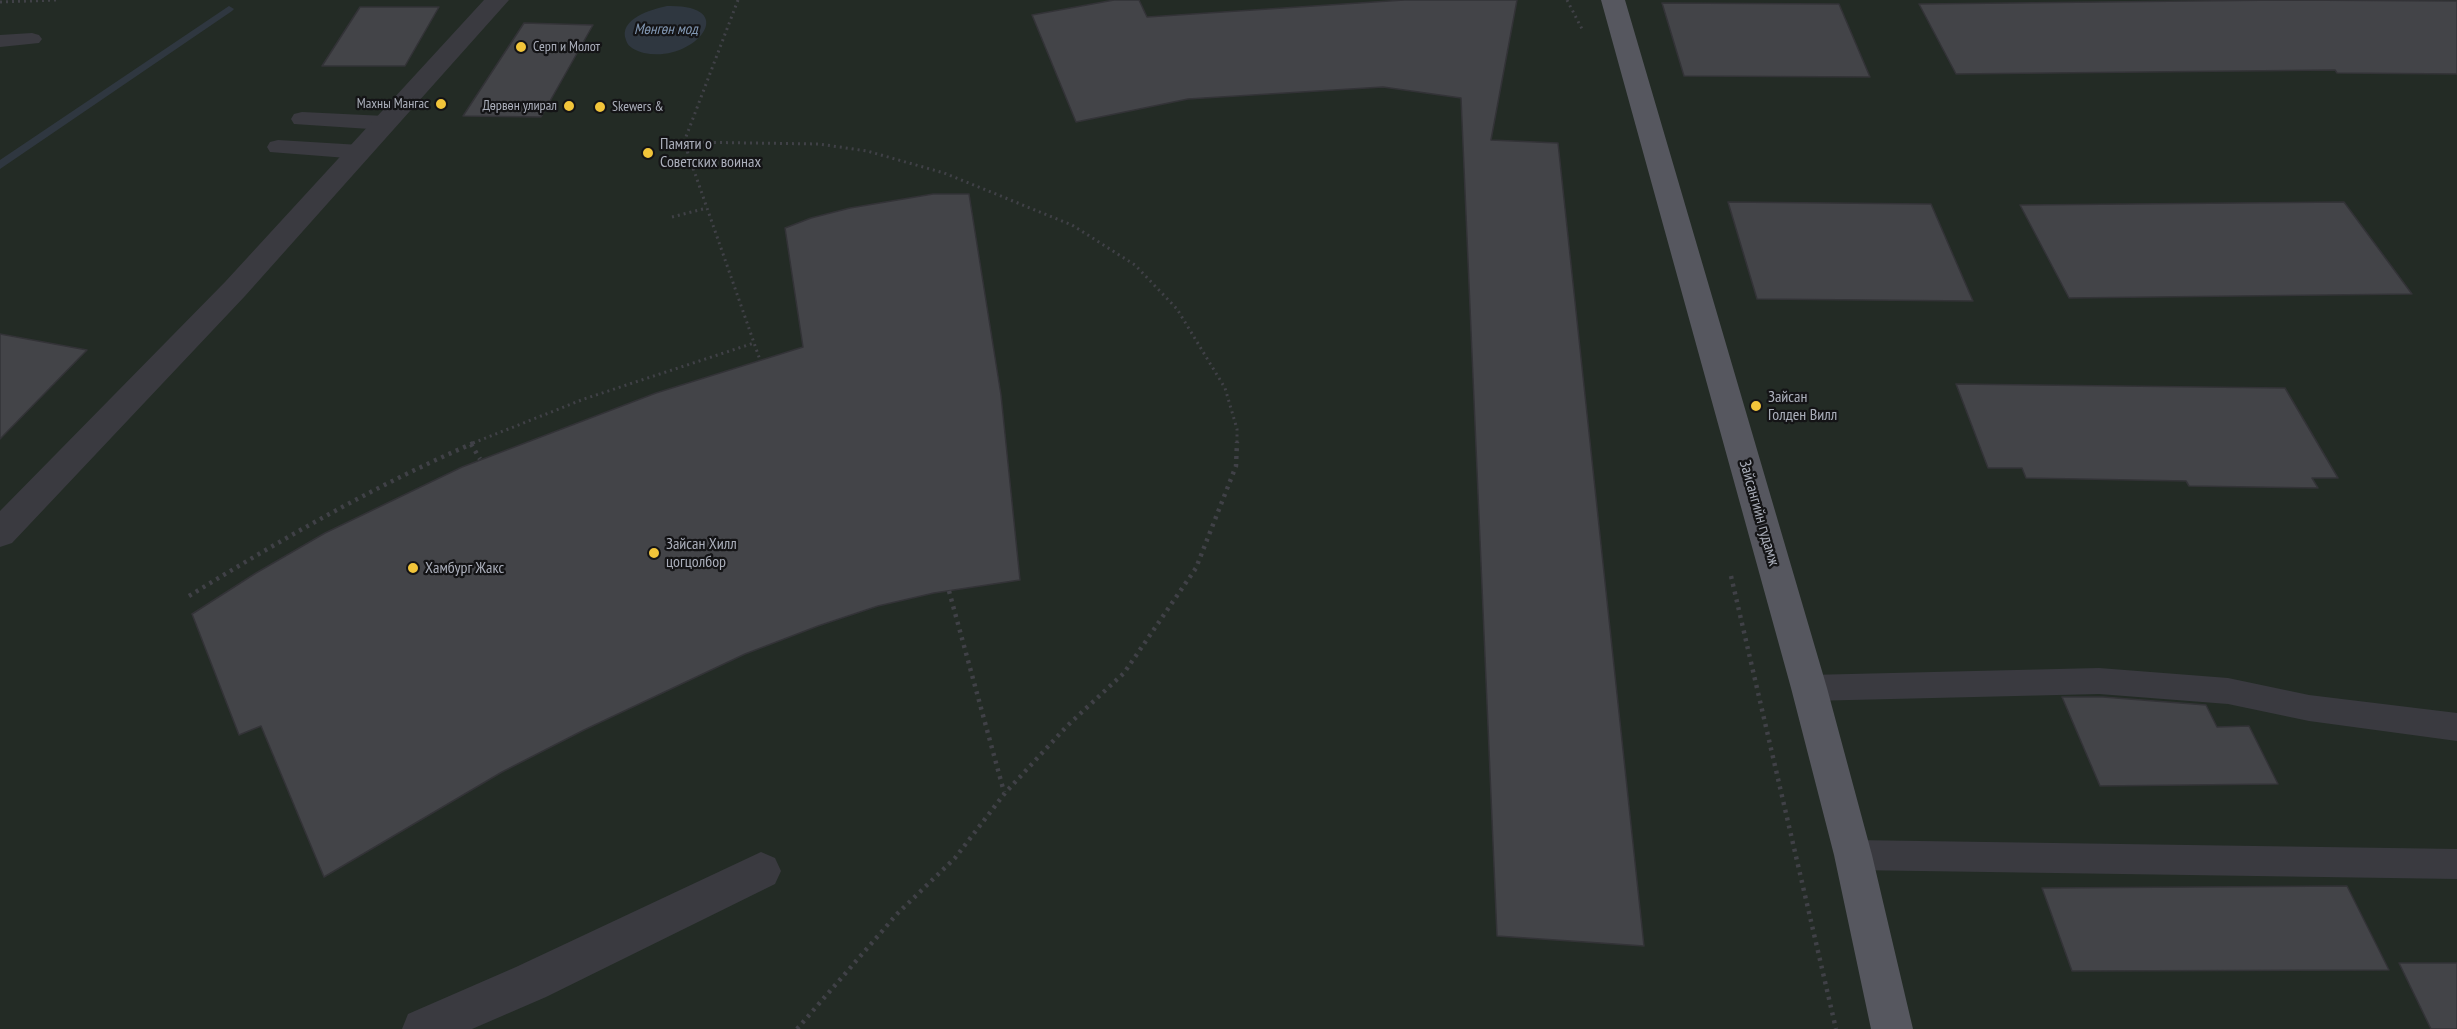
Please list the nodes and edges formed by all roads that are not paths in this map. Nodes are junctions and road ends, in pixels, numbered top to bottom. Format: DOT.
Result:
graph roads {
  1 [pos="497,0"];
  2 [pos="1613,0"];
  3 [pos="32,39"];
  4 [pos="0,41"];
  5 [pos="302,119"];
  6 [pos="384,123"];
  7 [pos="278,147"];
  8 [pos="360,152"];
  9 [pos="0,533"];
  10 [pos="1809,688"];
  11 [pos="2457,727"];
  12 [pos="1853,855"];
  13 [pos="2457,864"];
  14 [pos="761,871"];
  15 [pos="423,1029"];
  16 [pos="1892,1029"];
  1 -- 6 [label="street"];
  2 -- 10 [label="main road, Зайсангийн гудамж"];
  3 -- 4 [label="lane"];
  5 -- 6 [label="lane"];
  6 -- 8 [label="street"];
  7 -- 8 [label="lane"];
  8 -- 9 [label="street"];
  10 -- 11 [label="lane"];
  10 -- 12 [label="main road, Зайсангийн гудамж"];
  12 -- 13 [label="lane"];
  12 -- 16 [label="main road, Зайсангийн гудамж"];
  14 -- 15 [label="street"];
}
